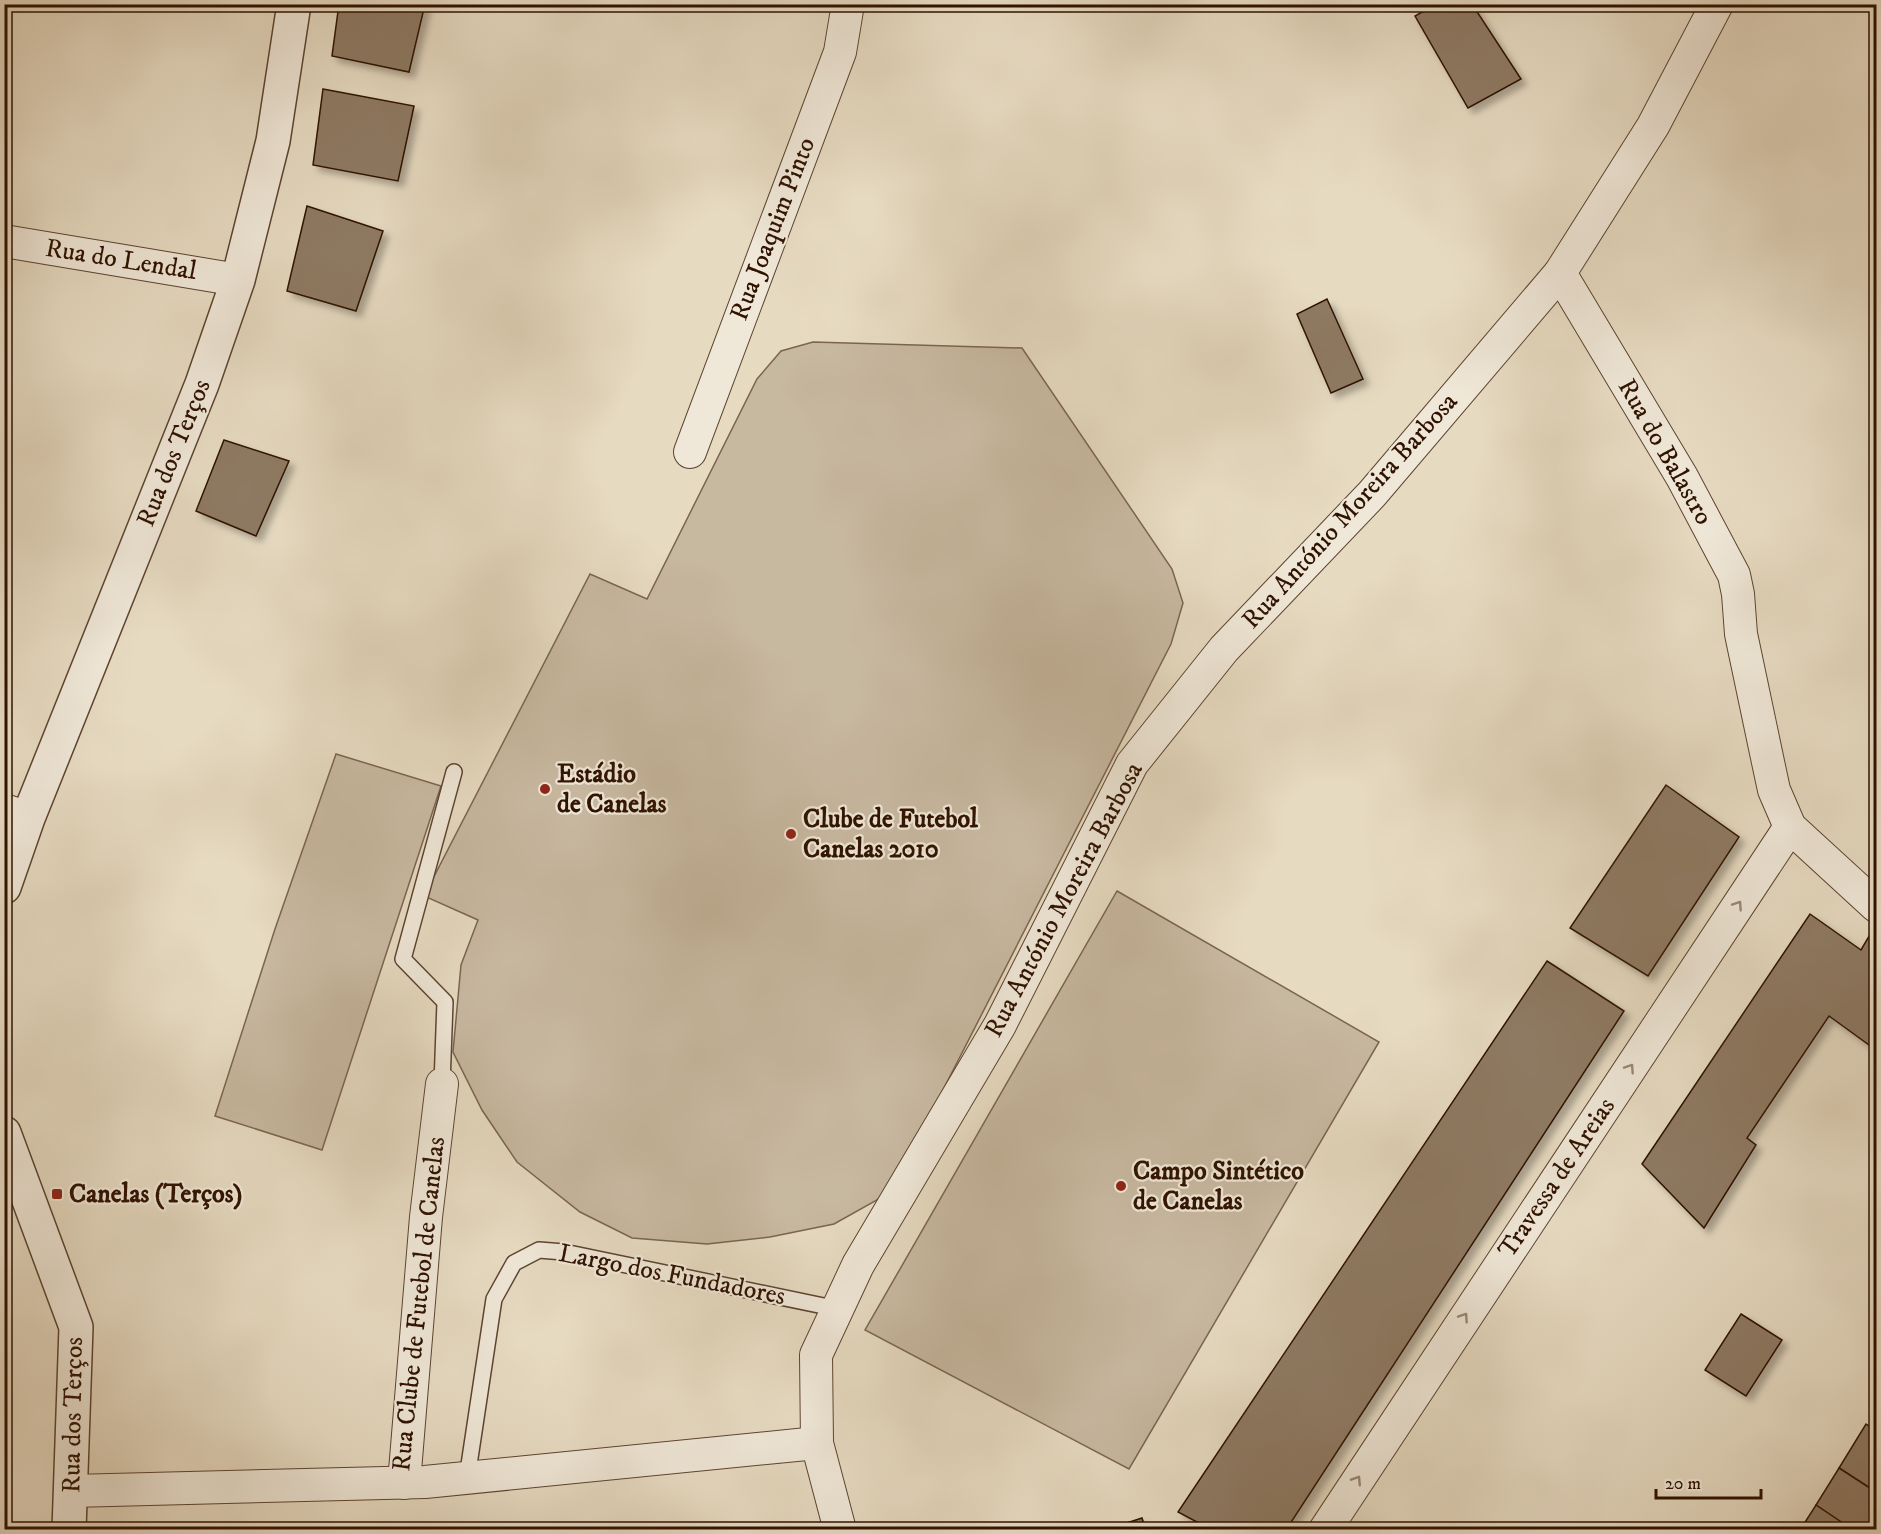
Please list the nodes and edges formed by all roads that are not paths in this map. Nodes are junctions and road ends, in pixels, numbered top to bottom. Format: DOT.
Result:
graph roads {
  1 [pos="294,4"];
  2 [pos="849,4"];
  3 [pos="1717,4"];
  4 [pos="4,241"];
  5 [pos="1560,273"];
  6 [pos="238,280"];
  7 [pos="690,452"];
  8 [pos="454,772"];
  9 [pos="16,814"];
  10 [pos="1790,827"];
  11 [pos="4,887"];
  12 [pos="1876,906"];
  13 [pos="442,1084"];
  14 [pos="4,1133"];
  15 [pos="838,1309"];
  16 [pos="817,1443"];
  17 [pos="467,1478"];
  18 [pos="404,1483"];
  19 [pos="72,1491"];
  20 [pos="69,1530"];
  21 [pos="840,1530"];
  22 [pos="1325,1530"];
  1 -- 6 [label="street, Rua dos Terços"];
  2 -- 7 [label="street, Rua Joaquim Pinto"];
  3 -- 5 [label="street"];
  4 -- 6 [label="street, Rua do Lendal"];
  5 -- 10 [label="street, Rua do Balastro"];
  5 -- 15 [label="street, Rua António Moreira Barbosa"];
  6 -- 9 [label="street, Rua dos Terços"];
  8 -- 13 [label="lane"];
  9 -- 11 [label="street, Rua dos Terços"];
  10 -- 12 [label="street, Rua do Balastro"];
  22 -- 10 [label="street, Travessa de Areias, one-way"];
  13 -- 18 [label="street, Rua Clube de Futebol de Canelas"];
  14 -- 19 [label="street, Rua dos Terços"];
  15 -- 16 [label="street, Rua António Moreira Barbosa"];
  15 -- 17 [label="lane, Largo dos Fundadores"];
  16 -- 17 [label="street"];
  16 -- 21 [label="street, Rua António Moreira Barbosa"];
  17 -- 18 [label="street"];
  18 -- 19 [label="street, Rua Clube de Futebol de Canelas"];
  19 -- 20 [label="street, Rua dos Terços"];
}
